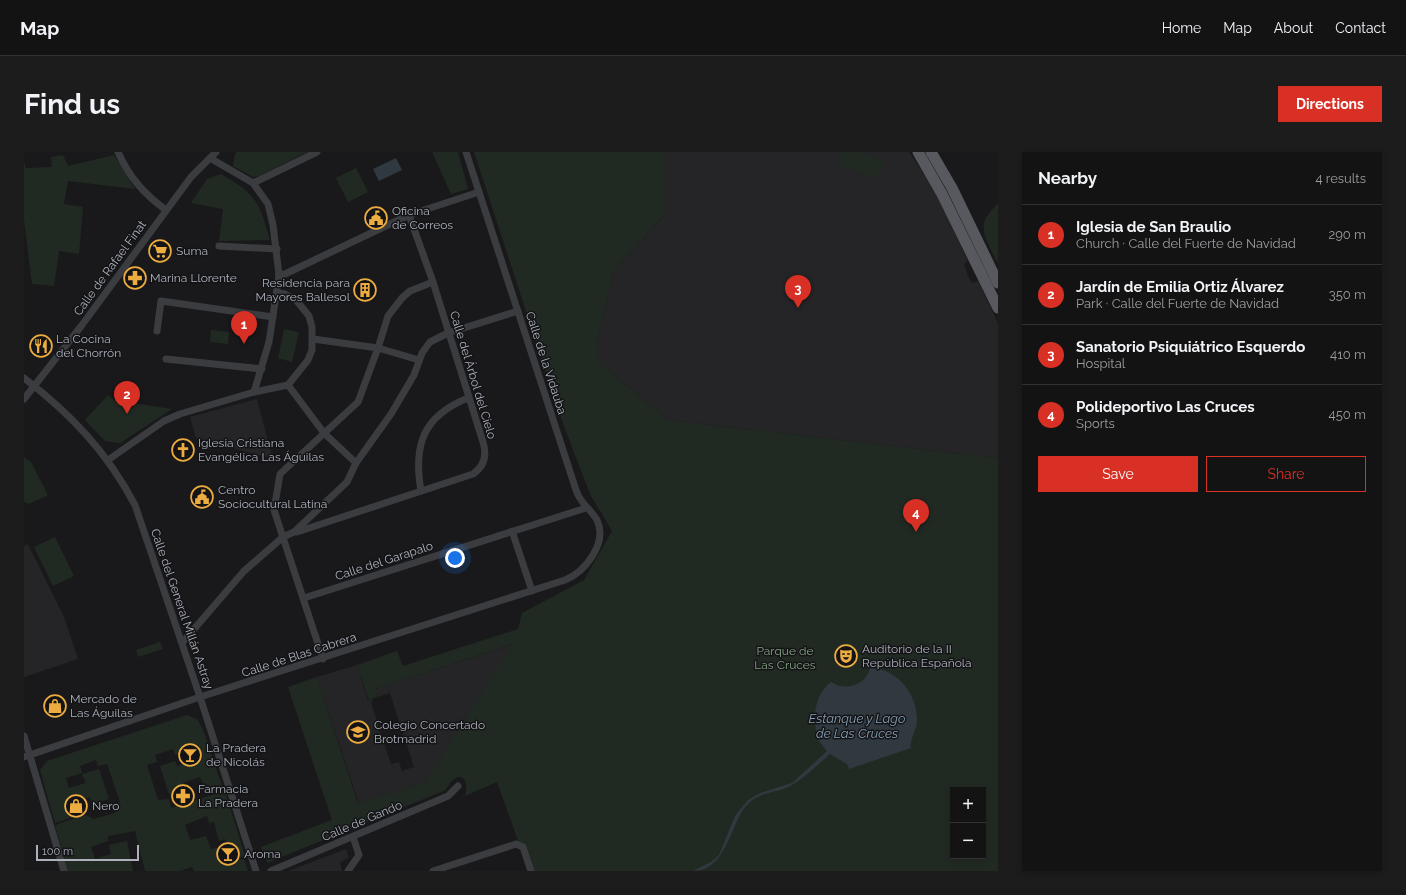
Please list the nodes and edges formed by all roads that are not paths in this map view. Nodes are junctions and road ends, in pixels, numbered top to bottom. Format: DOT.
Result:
graph roads {
  1 [pos="118,152"];
  2 [pos="216,152"];
  3 [pos="317,152"];
  4 [pos="466,152"];
  5 [pos="918,152"];
  6 [pos="931,152"];
  7 [pos="210,158"];
  8 [pos="253,184"];
  9 [pos="479,192"];
  10 [pos="166,210"];
  11 [pos="409,215"];
  12 [pos="219,246"];
  13 [pos="276,249"];
  14 [pos="280,275"];
  15 [pos="433,282"];
  16 [pos="998,283"];
  17 [pos="277,293"];
  18 [pos="998,308"];
  19 [pos="518,311"];
  20 [pos="273,317"];
  21 [pos="157,331"];
  22 [pos="448,332"];
  23 [pos="313,339"];
  24 [pos="378,348"];
  25 [pos="166,359"];
  26 [pos="419,360"];
  27 [pos="262,369"];
  28 [pos="24,378"];
  29 [pos="34,385"];
  30 [pos="288,385"];
  31 [pos="254,392"];
  32 [pos="468,398"];
  33 [pos="24,399"];
  34 [pos="324,432"];
  35 [pos="108,460"];
  36 [pos="356,463"];
  37 [pos="422,491"];
  38 [pos="320,508"];
  39 [pos="586,508"];
  40 [pos="328,522"];
  41 [pos="512,531"];
  42 [pos="294,532"];
  43 [pos="282,537"];
  44 [pos="580,572"];
  45 [pos="532,591"];
  46 [pos="304,598"];
  47 [pos="182,643"];
  48 [pos="323,659"];
  49 [pos="200,698"];
  50 [pos="24,736"];
  51 [pos="27,756"];
  52 [pos="458,786"];
  53 [pos="353,837"];
  54 [pos="64,871"];
  55 [pos="256,871"];
  56 [pos="271,871"];
  57 [pos="348,871"];
  58 [pos="432,871"];
  59 [pos="531,871"];
  1 -- 10 [label="street"];
  2 -- 7 [label="street, Calle de Rafael Finat"];
  3 -- 8 [label="street"];
  4 -- 9 [label="street, Calle de la Vidauba"];
  5 -- 18 [label="main road"];
  6 -- 16 [label="main road"];
  7 -- 8 [label="street"];
  7 -- 10 [label="street, Calle de Rafael Finat"];
  8 -- 13 [label="street"];
  9 -- 11 [label="street"];
  9 -- 19 [label="street, Calle de la Vidauba"];
  10 -- 29 [label="street, Calle de Rafael Finat"];
  11 -- 14 [label="street"];
  11 -- 15 [label="street, Calle del Árbol del Cielo"];
  12 -- 13 [label="street"];
  13 -- 14 [label="street"];
  14 -- 17 [label="street"];
  15 -- 22 [label="street, Calle del Árbol del Cielo"];
  15 -- 24 [label="street"];
  17 -- 20 [label="street"];
  17 -- 23 [label="street"];
  19 -- 22 [label="street"];
  19 -- 39 [label="street, Calle de la Vidauba"];
  20 -- 21 [label="street"];
  20 -- 27 [label="street"];
  22 -- 26 [label="street"];
  22 -- 32 [label="street, Calle del Árbol del Cielo"];
  23 -- 24 [label="street"];
  23 -- 30 [label="street"];
  24 -- 26 [label="street"];
  24 -- 34 [label="street"];
  25 -- 27 [label="street"];
  26 -- 36 [label="street"];
  27 -- 31 [label="street"];
  28 -- 29 [label="street, Calle del General Millán Astray"];
  29 -- 33 [label="street, Calle de Rafael Finat"];
  29 -- 35 [label="street, Calle del General Millán Astray"];
  30 -- 31 [label="street"];
  30 -- 34 [label="street"];
  31 -- 35 [label="street"];
  32 -- 37 [label="street"];
  32 -- 37 [label="street, Calle del Árbol del Cielo"];
  34 -- 36 [label="street"];
  34 -- 43 [label="street"];
  35 -- 47 [label="street, Calle del General Millán Astray"];
  36 -- 38 [label="street"];
  37 -- 40 [label="street, Calle del Árbol del Cielo"];
  38 -- 40 [label="street"];
  38 -- 42 [label="street"];
  39 -- 41 [label="street, Calle del Garapalo"];
  39 -- 44 [label="street, Calle de la Vidauba"];
  40 -- 42 [label="street, Calle del Árbol del Cielo"];
  41 -- 45 [label="street"];
  41 -- 46 [label="street, Calle del Garapalo"];
  42 -- 43 [label="street"];
  43 -- 46 [label="street"];
  43 -- 47 [label="street"];
  44 -- 45 [label="street, Calle de Blas Cabrera"];
  45 -- 48 [label="street, Calle de Blas Cabrera"];
  46 -- 48 [label="street"];
  47 -- 49 [label="street, Calle del General Millán Astray"];
  48 -- 49 [label="street, Calle de Blas Cabrera"];
  49 -- 51 [label="street, Calle de Blas Cabrera"];
  49 -- 55 [label="street, Calle del General Millán Astray"];
  50 -- 51 [label="street"];
  51 -- 54 [label="street"];
  52 -- 53 [label="street, Calle de Gando"];
  53 -- 56 [label="street, Calle de Gando"];
  53 -- 57 [label="street"];
  58 -- 59 [label="street"];
}
